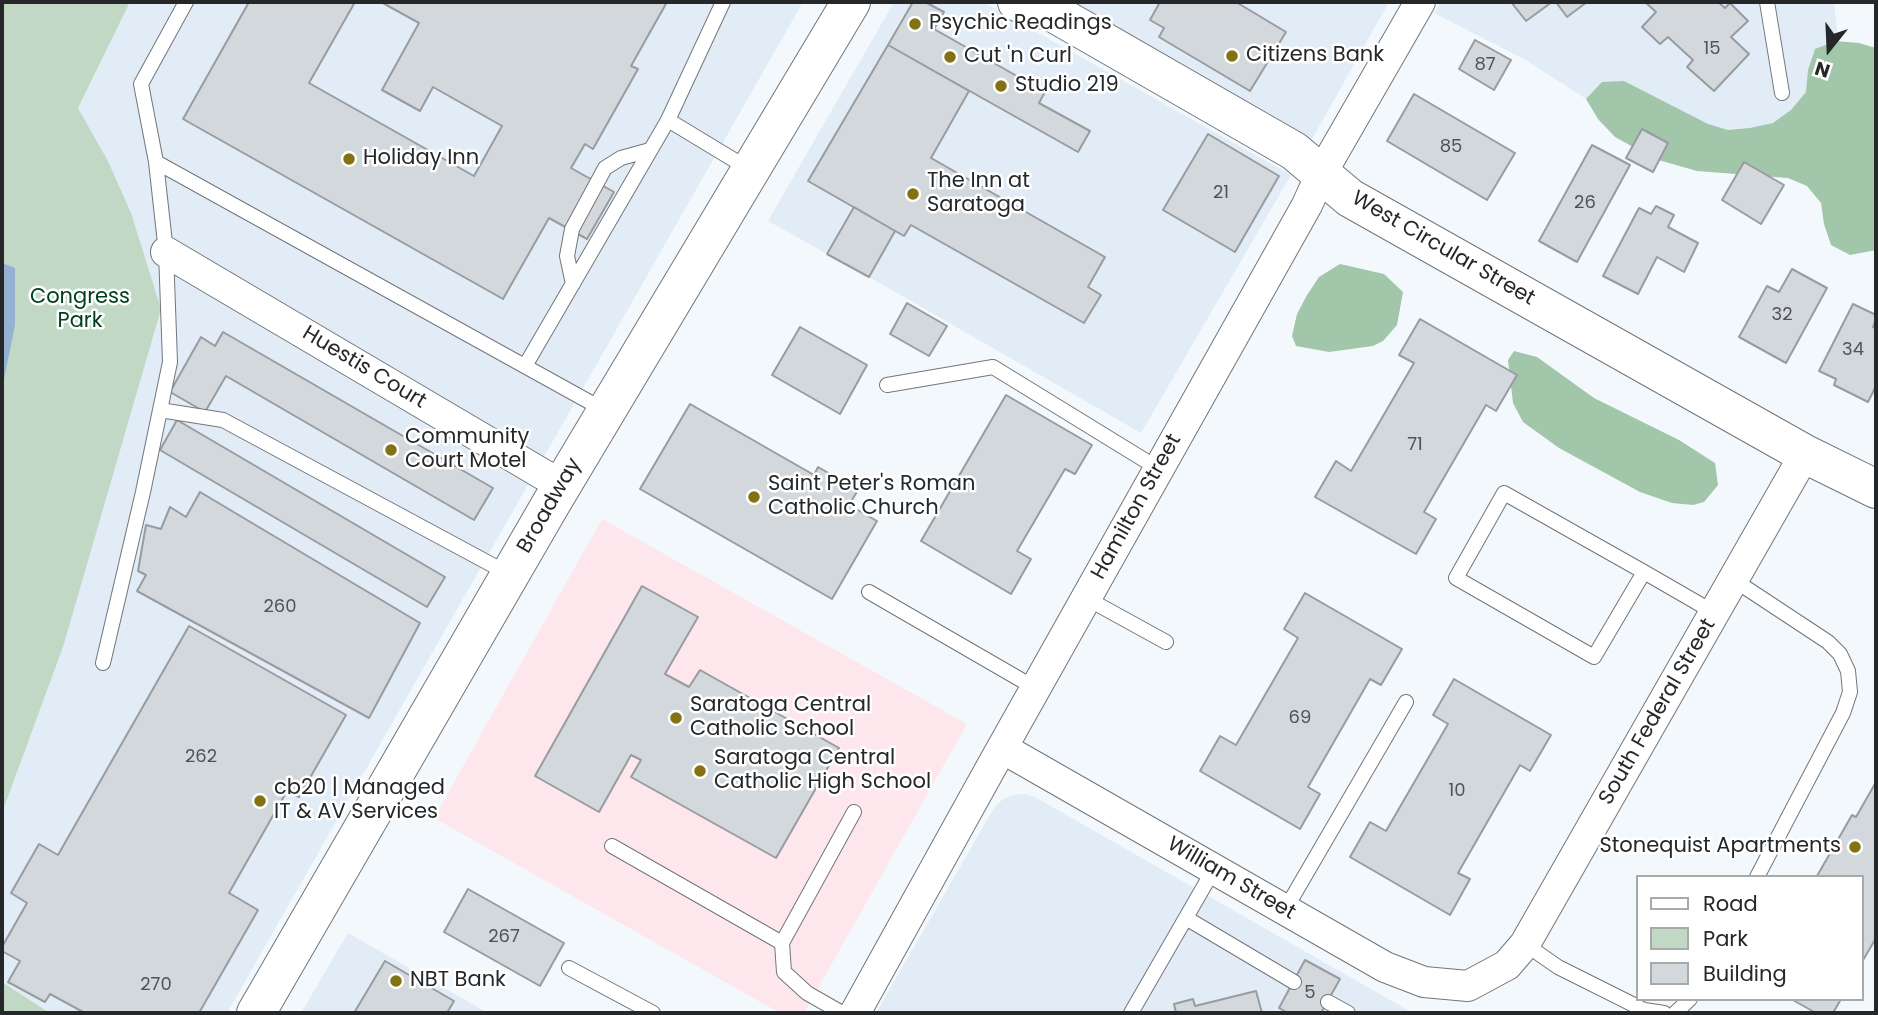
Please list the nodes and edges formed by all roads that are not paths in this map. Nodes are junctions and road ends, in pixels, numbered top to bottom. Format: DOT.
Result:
graph roads {
  1 [pos="186,2"];
  2 [pos="723,2"];
  3 [pos="851,2"];
  4 [pos="1420,2"];
  5 [pos="1768,2"];
  6 [pos="1034,7"];
  7 [pos="1782,93"];
  8 [pos="668,120"];
  9 [pos="650,150"];
  10 [pos="156,162"];
  11 [pos="750,169"];
  12 [pos="1321,174"];
  13 [pos="166,252"];
  14 [pos="573,284"];
  15 [pos="525,366"];
  16 [pos="887,385"];
  17 [pos="160,410"];
  18 [pos="606,411"];
  19 [pos="1805,454"];
  20 [pos="1159,469"];
  21 [pos="561,485"];
  22 [pos="1876,489"];
  23 [pos="1644,572"];
  24 [pos="510,574"];
  25 [pos="1734,580"];
  26 [pos="869,592"];
  27 [pos="1086,598"];
  28 [pos="1715,613"];
  29 [pos="1166,642"];
  30 [pos="103,663"];
  31 [pos="1035,688"];
  32 [pos="1406,702"];
  33 [pos="1002,748"];
  34 [pos="854,812"];
  35 [pos="612,846"];
  36 [pos="1213,869"];
  37 [pos="1758,875"];
  38 [pos="1285,910"];
  39 [pos="1186,918"];
  40 [pos="782,943"];
  41 [pos="1525,944"];
  42 [pos="569,968"];
  43 [pos="1294,982"];
  44 [pos="1468,986"];
  45 [pos="1688,1001"];
  46 [pos="1328,1002"];
  47 [pos="256,1013"];
  48 [pos="653,1013"];
  49 [pos="842,1013"];
  50 [pos="855,1013"];
  51 [pos="1130,1013"];
  52 [pos="1348,1013"];
  53 [pos="1664,1013"];
  54 [pos="1675,1013"];
  1 -- 10 [label="lane"];
  2 -- 8 [label="lane"];
  3 -- 11 [label="main road, Broadway"];
  4 -- 12 [label="street, Hamilton Street"];
  5 -- 7 [label="lane"];
  6 -- 12 [label="main road, West Circular Street"];
  8 -- 9 [label="lane"];
  8 -- 11 [label="lane"];
  9 -- 14 [label="lane"];
  9 -- 14 [label="lane"];
  10 -- 13 [label="lane"];
  10 -- 15 [label="lane"];
  11 -- 18 [label="main road, Broadway"];
  12 -- 19 [label="main road, West Circular Street"];
  12 -- 20 [label="street, Hamilton Street"];
  13 -- 17 [label="lane"];
  13 -- 21 [label="street, Huestis Court"];
  14 -- 15 [label="lane"];
  15 -- 18 [label="lane"];
  16 -- 20 [label="lane"];
  17 -- 24 [label="lane"];
  17 -- 30 [label="lane"];
  18 -- 21 [label="main road, Broadway"];
  19 -- 22 [label="main road, West Circular Street"];
  19 -- 25 [label="street, South Federal Street"];
  20 -- 27 [label="street, Hamilton Street"];
  21 -- 24 [label="main road, Broadway"];
  23 -- 23 [label="lane"];
  23 -- 28 [label="lane"];
  24 -- 47 [label="main road, Broadway"];
  25 -- 28 [label="street, South Federal Street"];
  25 -- 37 [label="lane"];
  26 -- 31 [label="lane"];
  27 -- 29 [label="lane"];
  27 -- 31 [label="street, Hamilton Street"];
  28 -- 41 [label="street, South Federal Street"];
  31 -- 33 [label="street, Hamilton Street"];
  32 -- 38 [label="lane"];
  33 -- 36 [label="street, William Street"];
  33 -- 50 [label="street, Hamilton Street"];
  34 -- 40 [label="lane"];
  35 -- 40 [label="lane"];
  36 -- 38 [label="street, William Street"];
  36 -- 39 [label="lane"];
  38 -- 44 [label="street, William Street"];
  39 -- 43 [label="lane"];
  39 -- 51 [label="lane"];
  40 -- 49 [label="lane"];
  41 -- 44 [label="street, South Federal Street"];
  41 -- 53 [label="lane"];
  42 -- 48 [label="lane"];
  45 -- 54 [label="lane"];
  46 -- 52 [label="lane"];
}
